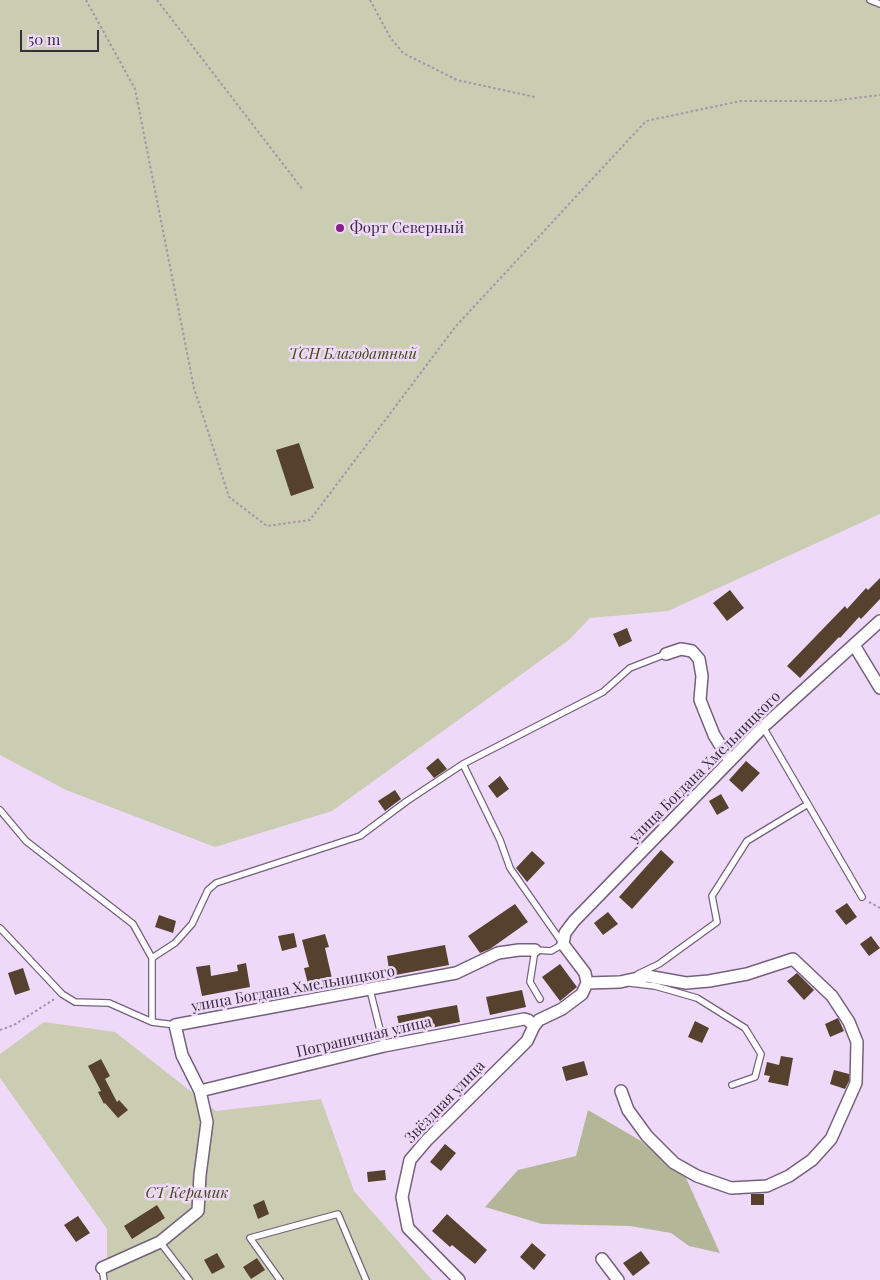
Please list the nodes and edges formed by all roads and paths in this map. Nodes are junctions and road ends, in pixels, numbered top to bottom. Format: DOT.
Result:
graph roads {
  1 [pos="86,0"];
  2 [pos="157,0"];
  3 [pos="370,0"];
  4 [pos="870,0"];
  5 [pos="880,4"];
  6 [pos="880,95"];
  7 [pos="535,97"];
  8 [pos="303,190"];
  9 [pos="880,621"];
  10 [pos="854,644"];
  11 [pos="666,654"];
  12 [pos="880,688"];
  13 [pos="763,727"];
  14 [pos="730,761"];
  15 [pos="463,764"];
  16 [pos="808,804"];
  17 [pos="0,810"];
  18 [pos="862,897"];
  19 [pos="880,908"];
  20 [pos="0,928"];
  21 [pos="563,944"];
  22 [pos="535,950"];
  23 [pos="152,958"];
  24 [pos="620,982"];
  25 [pos="587,984"];
  26 [pos="370,990"];
  27 [pos="62,994"];
  28 [pos="540,999"];
  29 [pos="152,1022"];
  30 [pos="175,1026"];
  31 [pos="534,1026"];
  32 [pos="0,1030"];
  33 [pos="384,1046"];
  34 [pos="732,1085"];
  35 [pos="200,1091"];
  36 [pos="621,1091"];
  37 [pos="160,1242"];
  38 [pos="602,1259"];
  39 [pos="102,1268"];
  40 [pos="104,1280"];
  41 [pos="190,1280"];
  42 [pos="280,1280"];
  43 [pos="366,1280"];
  44 [pos="459,1280"];
  45 [pos="618,1280"];
  1 -- 6 [label="path"];
  2 -- 8 [label="path"];
  3 -- 7 [label="path"];
  4 -- 5 [label="lane"];
  9 -- 10 [label="street, улица Богдана Хмельницкого"];
  10 -- 12 [label="street"];
  10 -- 13 [label="street, улица Богдана Хмельницкого"];
  11 -- 14 [label="street"];
  11 -- 15 [label="lane"];
  13 -- 14 [label="street, улица Богдана Хмельницкого"];
  13 -- 16 [label="lane"];
  14 -- 21 [label="street, улица Богдана Хмельницкого"];
  15 -- 21 [label="lane"];
  15 -- 23 [label="lane"];
  16 -- 18 [label="lane"];
  16 -- 24 [label="lane"];
  17 -- 23 [label="lane"];
  18 -- 19 [label="path"];
  20 -- 27 [label="lane"];
  21 -- 22 [label="lane"];
  21 -- 25 [label="street"];
  22 -- 26 [label="street, улица Богдана Хмельницкого"];
  22 -- 28 [label="lane"];
  23 -- 29 [label="lane"];
  24 -- 25 [label="street"];
  24 -- 34 [label="lane"];
  24 -- 36 [label="street"];
  25 -- 31 [label="street"];
  26 -- 30 [label="street, улица Богдана Хмельницкого"];
  26 -- 33 [label="lane"];
  27 -- 29 [label="lane"];
  27 -- 32 [label="path"];
  29 -- 30 [label="lane"];
  30 -- 35 [label="street, улица Богдана Хмельницкого"];
  31 -- 33 [label="street, Пограничная улица"];
  31 -- 44 [label="street, Звёздная улица"];
  33 -- 35 [label="street, Пограничная улица"];
  35 -- 37 [label="street, улица Богдана Хмельницкого"];
  37 -- 39 [label="street, улица Богдана Хмельницкого"];
  37 -- 41 [label="lane"];
  38 -- 45 [label="street"];
  39 -- 40 [label="lane"];
  42 -- 43 [label="lane"];
}
